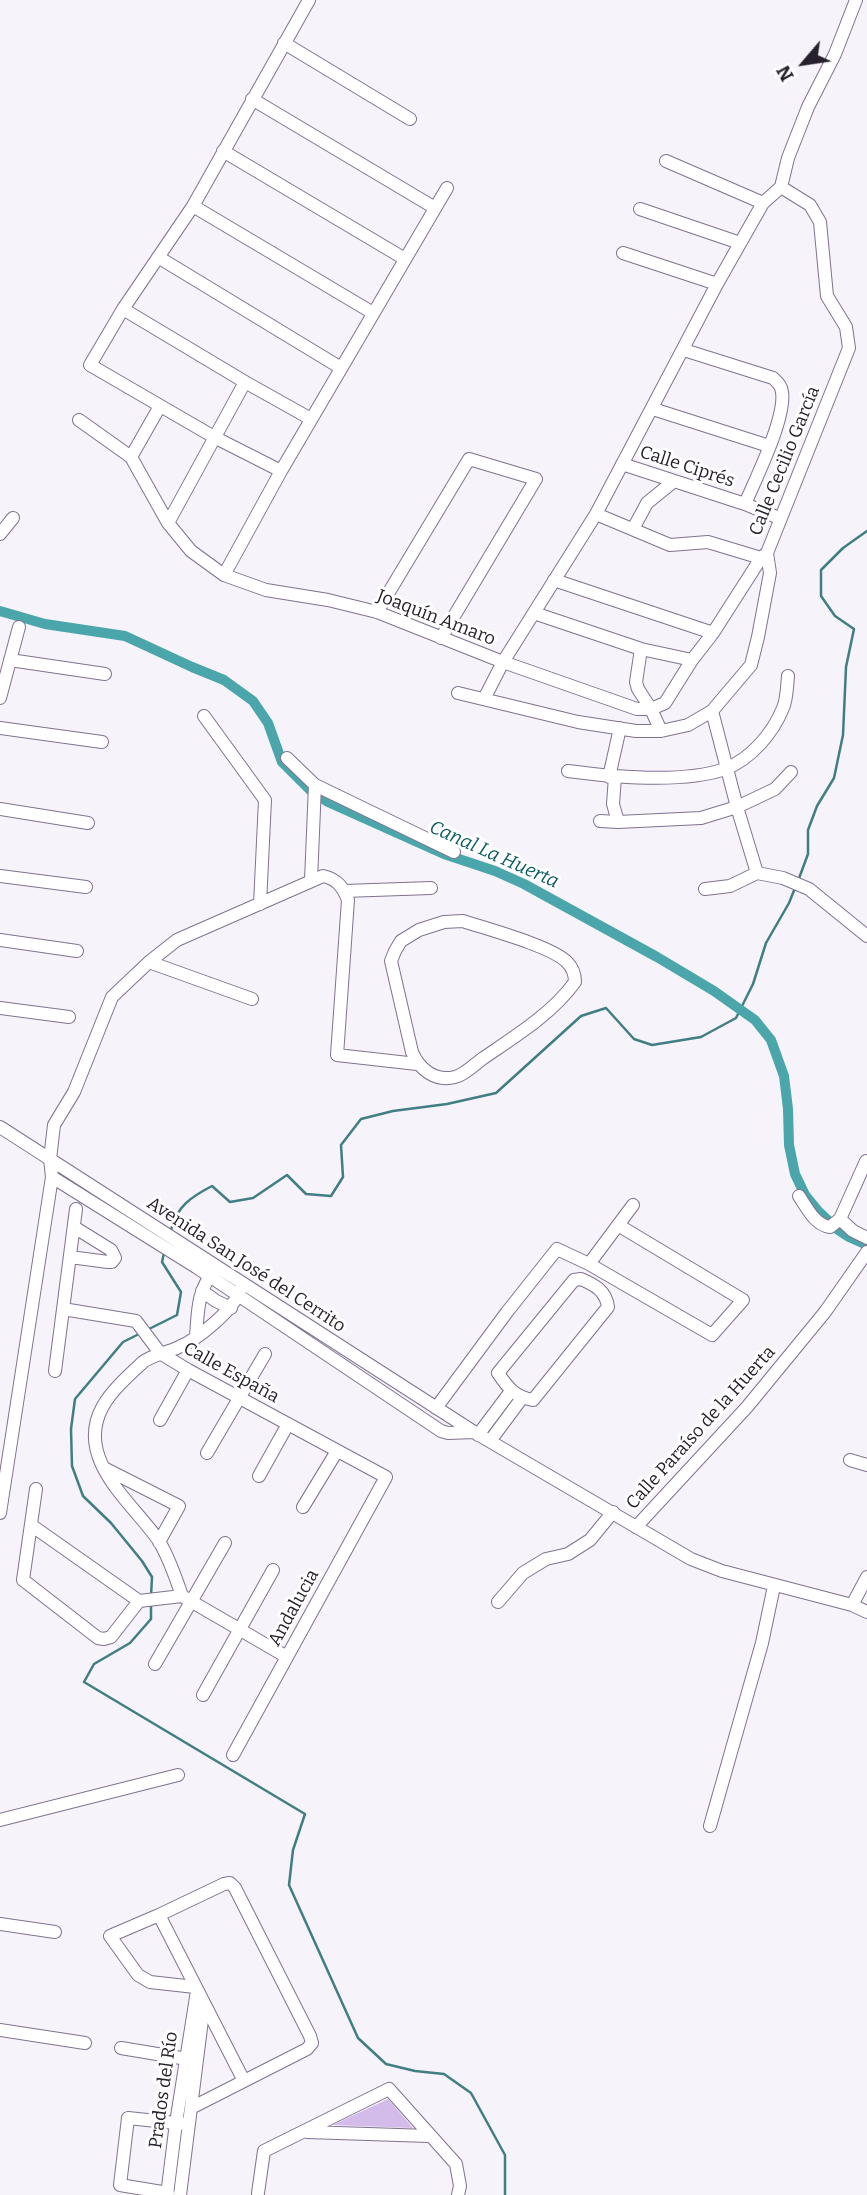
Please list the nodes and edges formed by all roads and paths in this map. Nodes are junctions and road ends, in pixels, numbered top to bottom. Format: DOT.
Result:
graph roads {
  1 [pos="309,0"];
  2 [pos="856,0"];
  3 [pos="284,43"];
  4 [pos="252,100"];
  5 [pos="410,119"];
  6 [pos="223,151"];
  7 [pos="666,161"];
  8 [pos="781,187"];
  9 [pos="447,188"];
  10 [pos="763,204"];
  11 [pos="193,206"];
  12 [pos="435,208"];
  13 [pos="639,209"];
  14 [pos="740,243"];
  15 [pos="623,253"];
  16 [pos="158,257"];
  17 [pos="405,259"];
  18 [pos="717,285"];
  19 [pos="123,309"];
  20 [pos="373,313"];
  21 [pos="684,350"];
  22 [pos="341,368"];
  23 [pos="245,382"];
  24 [pos="160,406"];
  25 [pos="653,409"];
  26 [pos="311,419"];
  27 [pos="79,420"];
  28 [pos="214,437"];
  29 [pos="769,446"];
  30 [pos="131,457"];
  31 [pos="622,464"];
  32 [pos="281,471"];
  33 [pos="674,481"];
  34 [pos="745,504"];
  35 [pos="596,514"];
  36 [pos="13,518"];
  37 [pos="779,518"];
  38 [pos="168,523"];
  39 [pos="633,529"];
  40 [pos="0,534"];
  41 [pos="764,556"];
  42 [pos="224,575"];
  43 [pos="554,580"];
  44 [pos="377,612"];
  45 [pos="534,613"];
  46 [pos="19,627"];
  47 [pos="713,633"];
  48 [pos="441,638"];
  49 [pos="641,649"];
  50 [pos="10,660"];
  51 [pos="692,660"];
  52 [pos="503,663"];
  53 [pos="105,674"];
  54 [pos="788,676"];
  55 [pos="458,693"];
  56 [pos="0,698"];
  57 [pos="484,699"];
  58 [pos="651,709"];
  59 [pos="712,711"];
  60 [pos="204,716"];
  61 [pos="0,728"];
  62 [pos="620,728"];
  63 [pos="661,731"];
  64 [pos="102,742"];
  65 [pos="287,758"];
  66 [pos="727,768"];
  67 [pos="568,772"];
  68 [pos="792,772"];
  69 [pos="612,777"];
  70 [pos="315,786"];
  71 [pos="737,807"];
  72 [pos="0,809"];
  73 [pos="600,821"];
  74 [pos="618,822"];
  75 [pos="88,823"];
  76 [pos="454,852"];
  77 [pos="757,873"];
  78 [pos="0,876"];
  79 [pos="311,880"];
  80 [pos="86,887"];
  81 [pos="431,888"];
  82 [pos="705,889"];
  83 [pos="344,891"];
  84 [pos="260,904"];
  85 [pos="867,936"];
  86 [pos="0,940"];
  87 [pos="77,951"];
  88 [pos="149,962"];
  89 [pos="252,999"];
  90 [pos="0,1008"];
  91 [pos="69,1017"];
  92 [pos="417,1064"];
  93 [pos="0,1127"];
  94 [pos="50,1158"];
  95 [pos="866,1161"];
  96 [pos="52,1177"];
  97 [pos="799,1196"];
  98 [pos="632,1205"];
  99 [pos="76,1209"];
  100 [pos="835,1223"];
  101 [pos="618,1225"];
  102 [pos="74,1227"];
  103 [pos="159,1237"];
  104 [pos="867,1238"];
  105 [pos="867,1252"];
  106 [pos="70,1257"];
  107 [pos="589,1264"];
  108 [pos="214,1272"];
  109 [pos="240,1289"];
  110 [pos="202,1291"];
  111 [pos="231,1308"];
  112 [pos="63,1309"];
  113 [pos="196,1336"];
  114 [pos="157,1348"];
  115 [pos="264,1354"];
  116 [pos="188,1370"];
  117 [pos="55,1371"];
  118 [pos="517,1395"];
  119 [pos="239,1397"];
  120 [pos="436,1408"];
  121 [pos="451,1417"];
  122 [pos="160,1420"];
  123 [pos="288,1424"];
  124 [pos="441,1431"];
  125 [pos="481,1436"];
  126 [pos="337,1451"];
  127 [pos="207,1452"];
  128 [pos="850,1460"];
  129 [pos="867,1465"];
  130 [pos="104,1468"];
  131 [pos="259,1476"];
  132 [pos="386,1477"];
  133 [pos="36,1489"];
  134 [pos="1,1494"];
  135 [pos="303,1507"];
  136 [pos="612,1512"];
  137 [pos="0,1513"];
  138 [pos="31,1525"];
  139 [pos="636,1527"];
  140 [pos="159,1542"];
  141 [pos="225,1543"];
  142 [pos="273,1570"];
  143 [pos="867,1577"];
  144 [pos="774,1586"];
  145 [pos="187,1599"];
  146 [pos="142,1601"];
  147 [pos="498,1602"];
  148 [pos="852,1605"];
  149 [pos="867,1612"];
  150 [pos="240,1629"];
  151 [pos="287,1657"];
  152 [pos="155,1664"];
  153 [pos="204,1695"];
  154 [pos="233,1755"];
  155 [pos="177,1775"];
  156 [pos="0,1820"];
  157 [pos="710,1826"];
  158 [pos="159,1915"];
  159 [pos="0,1924"];
  160 [pos="55,1932"];
  161 [pos="196,1989"];
  162 [pos="204,2004"];
  163 [pos="0,2030"];
  164 [pos="85,2043"];
  165 [pos="121,2048"];
  166 [pos="191,2059"];
  167 [pos="244,2081"];
  168 [pos="191,2108"];
  169 [pos="182,2124"];
  170 [pos="304,2132"];
  171 [pos="429,2136"];
  172 [pos="172,2194"];
  173 [pos="258,2194"];
  174 [pos="458,2195"];
  1 -- 3 [label="street"];
  2 -- 8 [label="street"];
  3 -- 4 [label="street"];
  3 -- 5 [label="street"];
  4 -- 6 [label="street"];
  4 -- 12 [label="street"];
  6 -- 11 [label="street"];
  6 -- 17 [label="street"];
  7 -- 10 [label="street"];
  8 -- 10 [label="street"];
  8 -- 37 [label="street, Calle Cecilio García"];
  9 -- 12 [label="street"];
  10 -- 14 [label="street"];
  11 -- 16 [label="street"];
  11 -- 20 [label="street"];
  12 -- 17 [label="street"];
  13 -- 14 [label="street"];
  14 -- 18 [label="street"];
  15 -- 18 [label="street"];
  16 -- 19 [label="street"];
  16 -- 22 [label="street"];
  17 -- 20 [label="street"];
  18 -- 21 [label="street"];
  19 -- 23 [label="street"];
  19 -- 24 [label="street"];
  20 -- 22 [label="street"];
  21 -- 25 [label="street"];
  21 -- 29 [label="street"];
  22 -- 26 [label="street"];
  23 -- 26 [label="street"];
  23 -- 28 [label="street"];
  24 -- 28 [label="street"];
  24 -- 30 [label="street"];
  25 -- 29 [label="street"];
  25 -- 31 [label="street"];
  26 -- 32 [label="street"];
  27 -- 30 [label="street, Joaquín Amaro"];
  28 -- 32 [label="street"];
  28 -- 38 [label="street"];
  29 -- 34 [label="street"];
  30 -- 38 [label="street, Joaquín Amaro"];
  31 -- 33 [label="street, Calle Ciprés"];
  31 -- 35 [label="street"];
  32 -- 42 [label="street"];
  33 -- 34 [label="street, Calle Ciprés"];
  33 -- 39 [label="street"];
  34 -- 37 [label="street, Calle Ciprés"];
  35 -- 39 [label="street"];
  35 -- 43 [label="street"];
  36 -- 40 [label="street"];
  37 -- 41 [label="street, Calle Cecilio García"];
  38 -- 42 [label="street, Joaquín Amaro"];
  39 -- 41 [label="street"];
  41 -- 47 [label="street"];
  41 -- 59 [label="street, Calle Cecilio García"];
  42 -- 44 [label="street, Joaquín Amaro"];
  43 -- 45 [label="street"];
  43 -- 47 [label="street"];
  44 -- 48 [label="street, Joaquín Amaro"];
  44 -- 48 [label="street"];
  45 -- 49 [label="street"];
  45 -- 52 [label="street"];
  46 -- 50 [label="street"];
  47 -- 51 [label="street"];
  48 -- 52 [label="street, Joaquín Amaro"];
  49 -- 51 [label="street"];
  49 -- 58 [label="street"];
  50 -- 53 [label="street"];
  50 -- 56 [label="street"];
  51 -- 58 [label="street"];
  52 -- 57 [label="street"];
  52 -- 58 [label="street, Joaquín Amaro"];
  54 -- 66 [label="street"];
  55 -- 57 [label="street, Calle Cecilio García"];
  57 -- 62 [label="street, Calle Cecilio García"];
  58 -- 63 [label="street"];
  59 -- 63 [label="street, Calle Cecilio García"];
  59 -- 66 [label="street"];
  60 -- 84 [label="street"];
  61 -- 64 [label="street"];
  62 -- 63 [label="street, Calle Cecilio García"];
  62 -- 69 [label="street"];
  65 -- 70 [label="street"];
  66 -- 69 [label="street"];
  66 -- 71 [label="street"];
  67 -- 69 [label="street"];
  68 -- 71 [label="street"];
  69 -- 74 [label="street"];
  70 -- 76 [label="street"];
  70 -- 79 [label="street"];
  71 -- 74 [label="street"];
  71 -- 77 [label="street"];
  72 -- 75 [label="street"];
  73 -- 74 [label="street"];
  77 -- 82 [label="street"];
  77 -- 85 [label="street"];
  78 -- 80 [label="street"];
  79 -- 83 [label="street"];
  79 -- 84 [label="street"];
  81 -- 83 [label="street"];
  83 -- 92 [label="street"];
  84 -- 88 [label="street"];
  86 -- 87 [label="street"];
  88 -- 89 [label="street"];
  88 -- 94 [label="street"];
  90 -- 91 [label="street"];
  92 -- 92 [label="street"];
  93 -- 94 [label="street, Avenida San José del Cerrito"];
  94 -- 96 [label="street"];
  94 -- 103 [label="street, Avenida San José del Cerrito"];
  95 -- 100 [label="street"];
  96 -- 103 [label="street, Avenida San José del Cerrito"];
  96 -- 134 [label="street"];
  97 -- 100 [label="street"];
  98 -- 101 [label="street"];
  99 -- 102 [label="street"];
  100 -- 104 [label="street"];
  101 -- 107 [label="street"];
  101 -- 107 [label="street"];
  102 -- 106 [label="street"];
  102 -- 106 [label="street"];
  103 -- 108 [label="street, Avenida San José del Cerrito"];
  105 -- 139 [label="street, Calle Paraíso de la Huerta"];
  106 -- 112 [label="street"];
  107 -- 120 [label="street"];
  108 -- 109 [label="street, Avenida San José del Cerrito"];
  108 -- 110 [label="street, Calle España"];
  109 -- 111 [label="street, Calle España"];
  109 -- 120 [label="street, Avenida San José del Cerrito"];
  109 -- 124 [label="street, Avenida San José del Cerrito"];
  110 -- 111 [label="street"];
  110 -- 113 [label="street, Calle España"];
  111 -- 113 [label="street, Calle España"];
  112 -- 114 [label="street, Calle España"];
  112 -- 117 [label="street"];
  113 -- 114 [label="street"];
  114 -- 116 [label="street, Calle España"];
  114 -- 130 [label="street"];
  115 -- 119 [label="street"];
  116 -- 119 [label="street, Calle España"];
  116 -- 122 [label="street"];
  118 -- 118 [label="street"];
  118 -- 125 [label="street"];
  119 -- 123 [label="street, Calle España"];
  119 -- 127 [label="street"];
  120 -- 121 [label="street, Avenida San José del Cerrito"];
  121 -- 124 [label="street"];
  121 -- 125 [label="street, Avenida San José del Cerrito"];
  123 -- 126 [label="street, Calle España"];
  123 -- 131 [label="street"];
  124 -- 125 [label="street, Avenida San José del Cerrito"];
  125 -- 136 [label="street, Avenida San José del Cerrito"];
  126 -- 132 [label="street, Calle España"];
  126 -- 135 [label="street"];
  128 -- 129 [label="street"];
  130 -- 140 [label="street"];
  130 -- 140 [label="street"];
  132 -- 151 [label="street, Andalucia"];
  133 -- 138 [label="street"];
  134 -- 137 [label="street"];
  136 -- 139 [label="street, Avenida San José del Cerrito"];
  136 -- 147 [label="street"];
  138 -- 146 [label="street"];
  138 -- 146 [label="street"];
  139 -- 144 [label="street, Avenida San José del Cerrito"];
  140 -- 145 [label="street"];
  141 -- 145 [label="street"];
  142 -- 150 [label="street"];
  143 -- 148 [label="street"];
  144 -- 148 [label="street, Avenida San José del Cerrito"];
  144 -- 157 [label="street"];
  145 -- 146 [label="street"];
  145 -- 150 [label="street"];
  145 -- 152 [label="street"];
  148 -- 149 [label="street, Avenida San José del Cerrito"];
  150 -- 151 [label="street"];
  150 -- 153 [label="street"];
  151 -- 154 [label="street, Andalucia"];
  155 -- 156 [label="street"];
  158 -- 161 [label="street"];
  158 -- 161 [label="street"];
  158 -- 167 [label="street"];
  159 -- 160 [label="street"];
  161 -- 162 [label="street"];
  161 -- 166 [label="street, Prados del Río"];
  162 -- 166 [label="street"];
  162 -- 167 [label="street"];
  163 -- 164 [label="street"];
  165 -- 166 [label="street"];
  166 -- 168 [label="street"];
  166 -- 169 [label="street, Prados del Río"];
  167 -- 168 [label="street"];
  168 -- 169 [label="street"];
  169 -- 172 [label="street"];
  169 -- 172 [label="street"];
  170 -- 171 [label="street"];
  170 -- 171 [label="street"];
  170 -- 173 [label="street"];
  171 -- 174 [label="street"];
}
